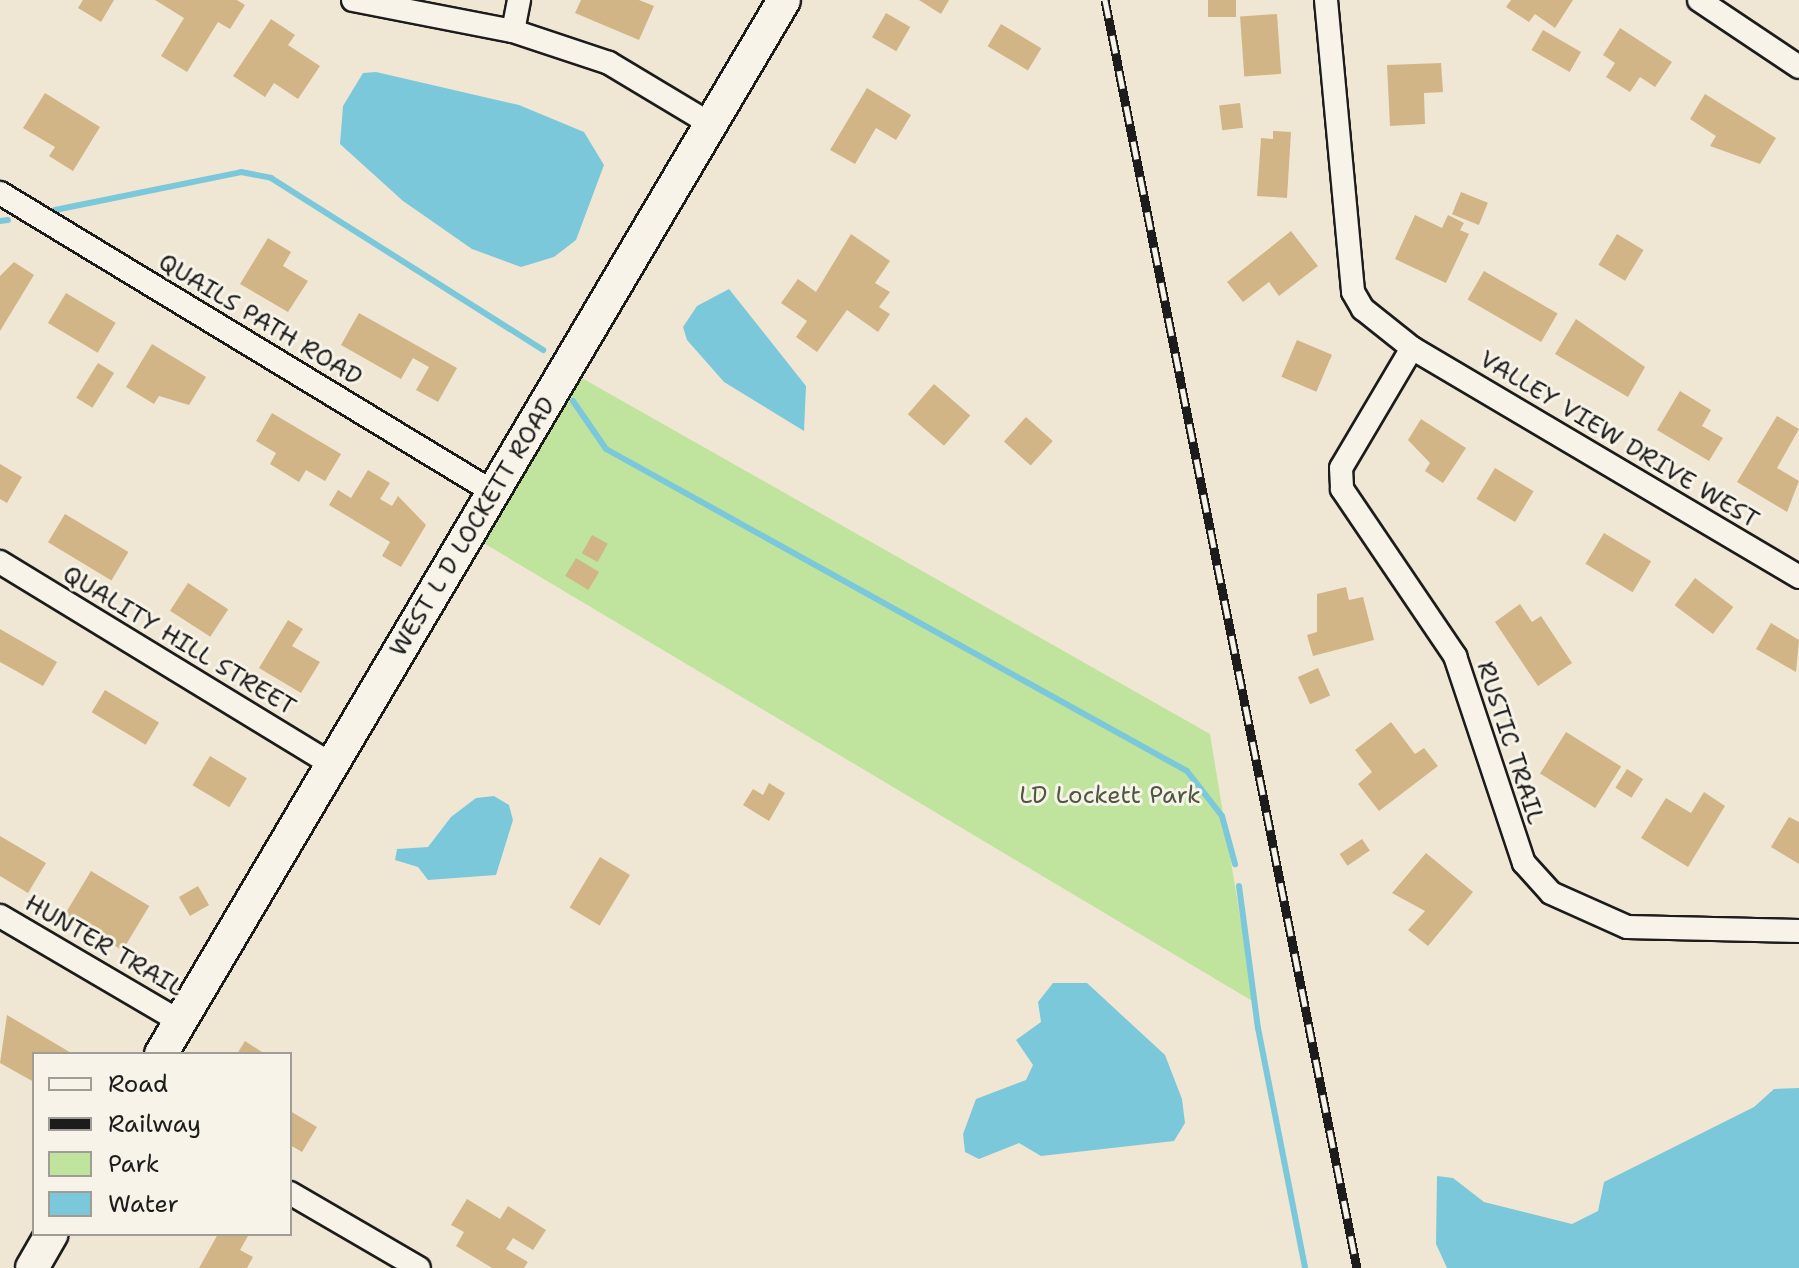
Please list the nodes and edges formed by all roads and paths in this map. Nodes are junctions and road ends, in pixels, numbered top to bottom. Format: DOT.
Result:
graph roads {
  1 [pos="353,0"];
  2 [pos="519,0"];
  3 [pos="784,0"];
  4 [pos="1326,0"];
  5 [pos="1699,0"];
  6 [pos="513,31"];
  7 [pos="1799,67"];
  8 [pos="709,123"];
  9 [pos="0,193"];
  10 [pos="1412,348"];
  11 [pos="493,492"];
  12 [pos="0,562"];
  13 [pos="1799,577"];
  14 [pos="332,765"];
  15 [pos="0,916"];
  16 [pos="1799,931"];
  17 [pos="181,1022"];
  18 [pos="162,1052"];
  19 [pos="292,1194"];
  20 [pos="51,1236"];
  21 [pos="32,1268"];
  22 [pos="419,1268"];
  1 -- 6 [label="street"];
  2 -- 6 [label="street"];
  3 -- 8 [label="main road, WEST L D LOCKETT ROAD"];
  4 -- 10 [label="street, VALLEY VIEW DRIVE WEST"];
  5 -- 7 [label="street"];
  6 -- 8 [label="street"];
  8 -- 11 [label="main road, WEST L D LOCKETT ROAD"];
  9 -- 11 [label="street, QUAILS PATH ROAD"];
  10 -- 13 [label="street, VALLEY VIEW DRIVE WEST"];
  10 -- 16 [label="street, RUSTIC TRAIL"];
  11 -- 14 [label="main road, WEST L D LOCKETT ROAD"];
  12 -- 14 [label="street, QUALITY HILL STREET"];
  14 -- 17 [label="main road, WEST L D LOCKETT ROAD"];
  15 -- 17 [label="street, HUNTER TRAIL"];
  17 -- 18 [label="main road, WEST L D LOCKETT ROAD"];
  19 -- 22 [label="street"];
  20 -- 21 [label="main road"];
}
